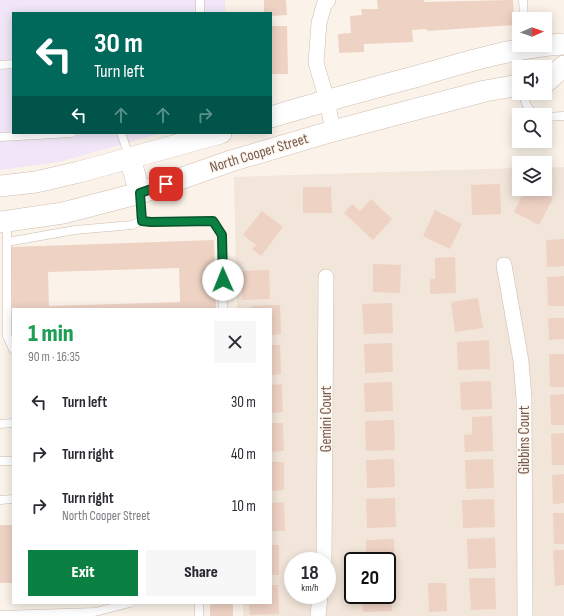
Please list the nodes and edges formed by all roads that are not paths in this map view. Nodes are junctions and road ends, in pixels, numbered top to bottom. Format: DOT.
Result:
graph roads {
  1 [pos="200,0"];
  2 [pos="328,0"];
  3 [pos="523,0"];
  4 [pos="200,12"];
  5 [pos="524,12"];
  6 [pos="564,44"];
  7 [pos="552,45"];
  8 [pos="512,50"];
  9 [pos="12,64"];
  10 [pos="0,65"];
  11 [pos="564,66"];
  12 [pos="552,80"];
  13 [pos="512,87"];
  14 [pos="327,100"];
  15 [pos="564,116"];
  16 [pos="272,117"];
  17 [pos="552,117"];
  18 [pos="333,131"];
  19 [pos="54,134"];
  20 [pos="120,134"];
  21 [pos="217,134"];
  22 [pos="0,137"];
  23 [pos="130,158"];
  24 [pos="0,186"];
  25 [pos="140,193"];
  26 [pos="4,221"];
  27 [pos="142,221"];
  28 [pos="7,242"];
  29 [pos="504,265"];
  30 [pos="326,277"];
  31 [pos="223,308"];
  32 [pos="12,347"];
  33 [pos="12,423"];
  34 [pos="0,424"];
  35 [pos="0,461"];
  36 [pos="12,461"];
  37 [pos="12,499"];
  38 [pos="0,500"];
  39 [pos="324,552"];
  40 [pos="127,604"];
  41 [pos="199,604"];
  42 [pos="319,604"];
  43 [pos="95,614"];
  44 [pos="0,615"];
  45 [pos="199,616"];
  46 [pos="318,616"];
  47 [pos="525,616"];
  1 -- 4 [label="lane"];
  2 -- 14 [label="street"];
  3 -- 5 [label="lane"];
  6 -- 7 [label="main road, North Cooper Street"];
  8 -- 14 [label="main road, North Cooper Street"];
  9 -- 10 [label="lane"];
  11 -- 12 [label="main road"];
  13 -- 18 [label="main road, North Cooper Street"];
  14 -- 16 [label="main road, North Cooper Street"];
  14 -- 18 [label="street"];
  15 -- 17 [label="lane"];
  18 -- 25 [label="main road, North Cooper Street"];
  19 -- 22 [label="lane"];
  20 -- 23 [label="lane"];
  21 -- 23 [label="main road, North Cooper Street"];
  23 -- 24 [label="main road, North Cooper Street"];
  23 -- 25 [label="main road"];
  25 -- 26 [label="main road, North Cooper Street"];
  25 -- 27 [label="lane"];
  26 -- 28 [label="lane"];
  27 -- 28 [label="lane"];
  27 -- 31 [label="lane"];
  28 -- 32 [label="lane"];
  29 -- 47 [label="street, Gibbins Court"];
  30 -- 39 [label="street, Gemini Court"];
  33 -- 34 [label="lane"];
  35 -- 36 [label="lane"];
  37 -- 38 [label="lane"];
  40 -- 43 [label="lane"];
  41 -- 45 [label="lane"];
  42 -- 46 [label="street"];
  43 -- 44 [label="lane"];
}
